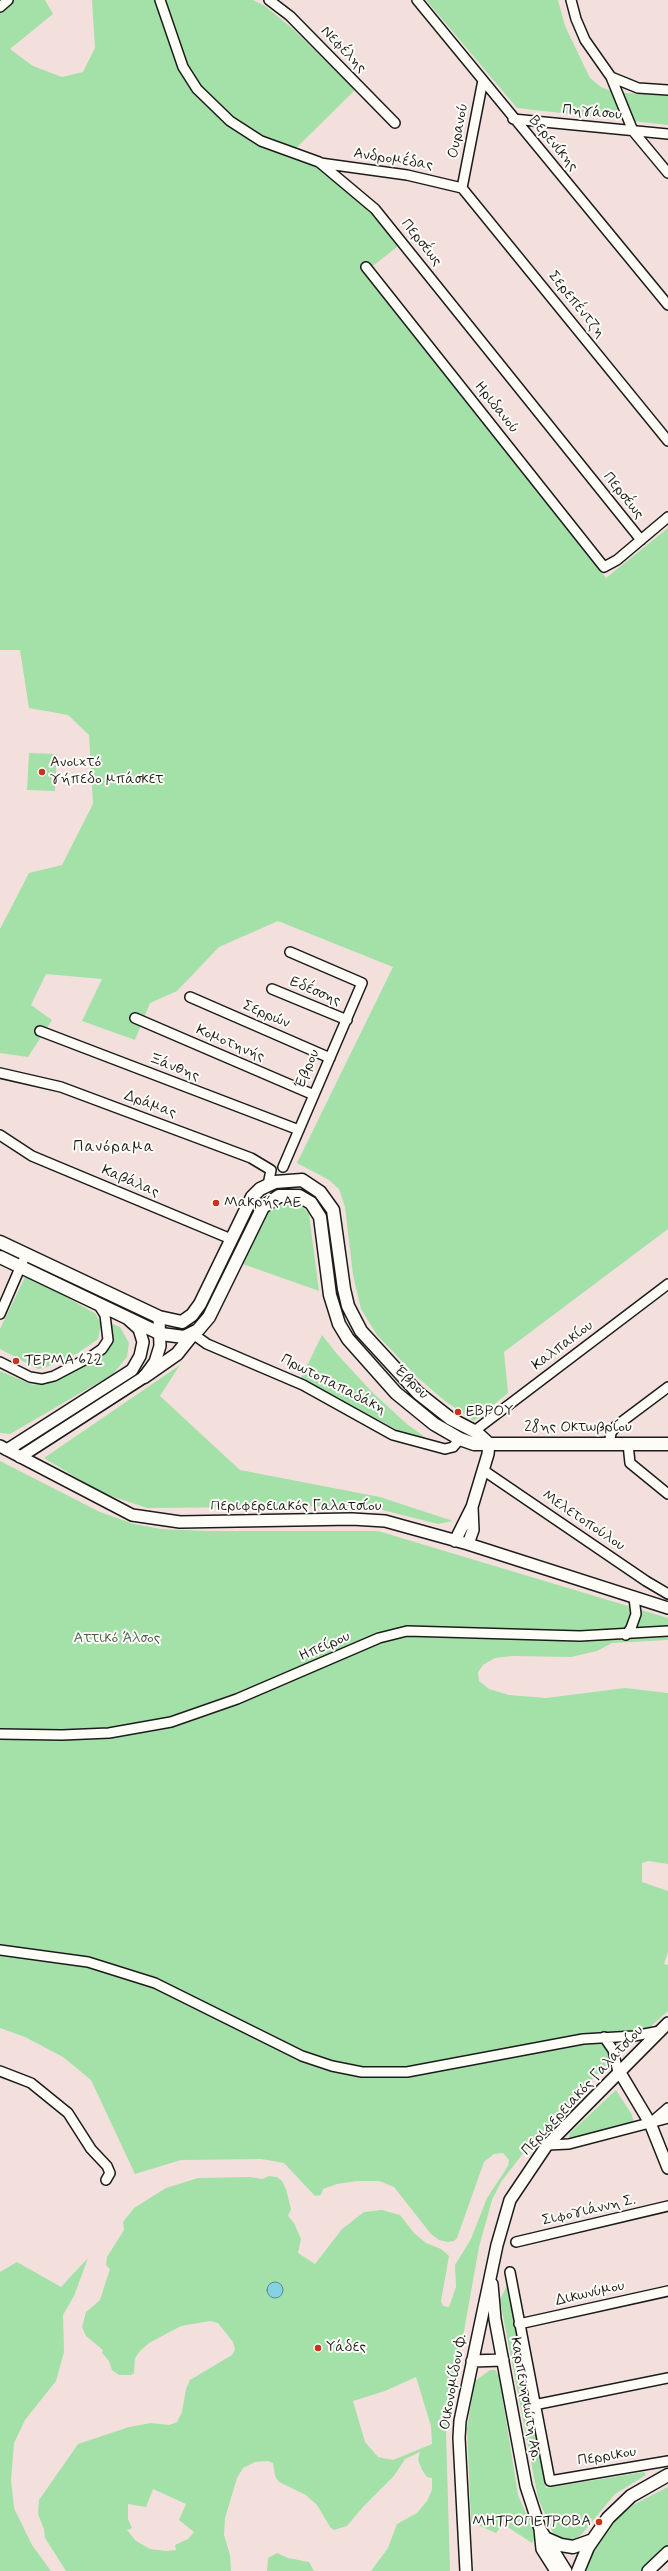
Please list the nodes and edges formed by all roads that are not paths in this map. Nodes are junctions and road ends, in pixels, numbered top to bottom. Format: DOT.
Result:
graph roads {
  1 [pos="8,0"];
  2 [pos="160,0"];
  3 [pos="268,0"];
  4 [pos="418,0"];
  5 [pos="571,0"];
  6 [pos="0,7"];
  7 [pos="611,77"];
  8 [pos="483,80"];
  9 [pos="668,90"];
  10 [pos="514,119"];
  11 [pos="395,123"];
  12 [pos="634,131"];
  13 [pos="668,134"];
  14 [pos="319,162"];
  15 [pos="668,174"];
  16 [pos="462,188"];
  17 [pos="366,267"];
  18 [pos="667,301"];
  19 [pos="668,441"];
  20 [pos="668,517"];
  21 [pos="641,540"];
  22 [pos="290,952"];
  23 [pos="272,988"];
  24 [pos="190,997"];
  25 [pos="135,1018"];
  26 [pos="346,1020"];
  27 [pos="40,1031"];
  28 [pos="330,1058"];
  29 [pos="0,1073"];
  30 [pos="314,1095"];
  31 [pos="299,1130"];
  32 [pos="0,1135"];
  33 [pos="284,1167"];
  34 [pos="271,1170"];
  35 [pos="296,1180"];
  36 [pos="268,1185"];
  37 [pos="231,1239"];
  38 [pos="0,1242"];
  39 [pos="27,1255"];
  40 [pos="0,1257"];
  41 [pos="20,1266"];
  42 [pos="668,1284"];
  43 [pos="98,1304"];
  44 [pos="0,1314"];
  45 [pos="159,1317"];
  46 [pos="128,1318"];
  47 [pos="161,1334"];
  48 [pos="193,1334"];
  49 [pos="0,1362"];
  50 [pos="144,1377"];
  51 [pos="668,1387"];
  52 [pos="476,1432"];
  53 [pos="460,1440"];
  54 [pos="609,1444"];
  55 [pos="628,1444"];
  56 [pos="668,1444"];
  57 [pos="490,1447"];
  58 [pos="3,1448"];
  59 [pos="20,1457"];
  60 [pos="483,1470"];
  61 [pos="668,1494"];
  62 [pos="472,1507"];
  63 [pos="455,1541"];
  64 [pos="468,1544"];
  65 [pos="668,1594"];
  66 [pos="634,1598"];
  67 [pos="668,1608"];
  68 [pos="668,1631"];
  69 [pos="626,1635"];
  70 [pos="0,1734"];
  71 [pos="0,1950"];
  72 [pos="664,2027"];
  73 [pos="604,2037"];
  74 [pos="0,2071"];
  75 [pos="619,2072"];
  76 [pos="668,2108"];
  77 [pos="668,2118"];
  78 [pos="650,2124"];
  79 [pos="547,2145"];
  80 [pos="668,2168"];
  81 [pos="106,2180"];
  82 [pos="668,2206"];
  83 [pos="516,2242"];
  84 [pos="492,2272"];
  85 [pos="510,2272"];
  86 [pos="668,2291"];
  87 [pos="519,2324"];
  88 [pos="503,2360"];
  89 [pos="472,2361"];
  90 [pos="668,2378"];
  91 [pos="534,2405"];
  92 [pos="668,2461"];
  93 [pos="668,2475"];
  94 [pos="550,2481"];
  95 [pos="540,2529"];
  96 [pos="547,2539"];
  97 [pos="593,2540"];
  98 [pos="668,2552"];
  99 [pos="466,2571"];
  100 [pos="556,2571"];
  101 [pos="566,2571"];
  102 [pos="578,2571"];
  103 [pos="648,2571"];
  1 -- 6 [label="street"];
  2 -- 14 [label="street, Περσέως"];
  3 -- 11 [label="street, Νεφέλης"];
  4 -- 8 [label="street, Βερενίκης"];
  5 -- 7 [label="street"];
  7 -- 9 [label="street"];
  7 -- 12 [label="street"];
  8 -- 10 [label="street, Βερενίκης"];
  8 -- 16 [label="street, Ουρανού"];
  10 -- 12 [label="street, Πηγάσου"];
  10 -- 18 [label="street, Βερενίκης"];
  12 -- 13 [label="street, Πηγάσου"];
  12 -- 15 [label="street"];
  14 -- 16 [label="street, Ανδρομέδας"];
  14 -- 21 [label="street, Περσέως"];
  16 -- 19 [label="street, Σερεπέντζη"];
  17 -- 21 [label="street, Ηριδανού"];
  20 -- 21 [label="street"];
  22 -- 26 [label="street, Έβρου"];
  23 -- 26 [label="street, Εδέσσης"];
  24 -- 28 [label="street, Σερρών"];
  25 -- 30 [label="street, Κομοτηνής"];
  26 -- 28 [label="street, Έβρου"];
  27 -- 31 [label="street, Ξάνθης"];
  28 -- 30 [label="street, Έβρου"];
  29 -- 34 [label="street, Δράμας"];
  30 -- 31 [label="street, Έβρου"];
  31 -- 33 [label="street, Έβρου"];
  32 -- 37 [label="street, Καβάλας"];
  33 -- 34 [label="street"];
  33 -- 35 [label="street, Έβρου"];
  34 -- 36 [label="street"];
  35 -- 36 [label="main road"];
  35 -- 52 [label="main road, Έβρου"];
  36 -- 37 [label="main road"];
  37 -- 45 [label="main road"];
  38 -- 39 [label="main road"];
  39 -- 41 [label="street"];
  39 -- 45 [label="main road"];
  40 -- 41 [label="main road"];
  41 -- 43 [label="main road"];
  41 -- 44 [label="street"];
  42 -- 52 [label="street, Καλπακίου"];
  43 -- 46 [label="main road"];
  43 -- 49 [label="street"];
  45 -- 47 [label="street"];
  46 -- 47 [label="main road"];
  46 -- 58 [label="street"];
  47 -- 48 [label="main road"];
  47 -- 50 [label="street"];
  48 -- 50 [label="main road, Έβρου"];
  48 -- 53 [label="street, Πρωτοπαπαδάκη"];
  48 -- 53 [label="main road, Έβρου"];
  50 -- 59 [label="street"];
  51 -- 54 [label="street"];
  52 -- 57 [label="main road, Έβρου"];
  53 -- 57 [label="main road, Έβρου"];
  54 -- 55 [label="main road, 28ης Οκτωβρίου"];
  54 -- 57 [label="main road, 28ης Οκτωβρίου"];
  55 -- 56 [label="main road, 28ης Οκτωβρίου"];
  55 -- 61 [label="street"];
  57 -- 60 [label="street"];
  58 -- 59 [label="street, Περιφερειακός Γαλατσίου"];
  59 -- 63 [label="street, Περιφερειακός Γαλατσίου"];
  60 -- 62 [label="street"];
  60 -- 65 [label="street, Μελετοπούλου"];
  62 -- 63 [label="street"];
  62 -- 64 [label="street"];
  63 -- 64 [label="street, Περιφερειακός Γαλατσίου"];
  64 -- 66 [label="street, Περιφερειακός Γαλατσίου"];
  66 -- 67 [label="street, Περιφερειακός Γαλατσίου"];
  66 -- 69 [label="street"];
  68 -- 69 [label="street, Ηπείρου"];
  69 -- 70 [label="street, Ηπείρου"];
  71 -- 73 [label="street"];
  72 -- 73 [label="street"];
  72 -- 75 [label="street, Περιφερειακός Γαλατσίου"];
  73 -- 75 [label="street"];
  74 -- 81 [label="street"];
  75 -- 78 [label="street"];
  75 -- 79 [label="street, Περιφερειακός Γαλατσίου"];
  76 -- 78 [label="street"];
  77 -- 78 [label="street"];
  78 -- 79 [label="street"];
  78 -- 80 [label="street"];
  79 -- 84 [label="street, Περιφερειακός Γαλατσίου"];
  82 -- 83 [label="street, Σιφογιάννη Σ."];
  84 -- 88 [label="street, Καρπενησιώτη Αρ."];
  84 -- 89 [label="street, Οικονομίδου Φ."];
  85 -- 87 [label="street, Καρπενησιώτη Αρ."];
  86 -- 87 [label="street, Δικωνύμου"];
  87 -- 91 [label="street, Καρπενησιώτη Αρ."];
  88 -- 89 [label="street"];
  88 -- 95 [label="street, Καρπενησιώτη Αρ."];
  89 -- 99 [label="street, Οικονομίδου Φ."];
  90 -- 91 [label="street"];
  91 -- 94 [label="street, Καρπενησιώτη Αρ."];
  92 -- 94 [label="street, Περρικου"];
  93 -- 97 [label="main road"];
  95 -- 96 [label="street, Καρπενησιώτη Αρ."];
  95 -- 100 [label="street, Καρπενησιώτη Αρ."];
  96 -- 97 [label="main road"];
  96 -- 101 [label="street, Καρπενησιώτη Αρ."];
  97 -- 102 [label="main road"];
  98 -- 103 [label="street"];
}
